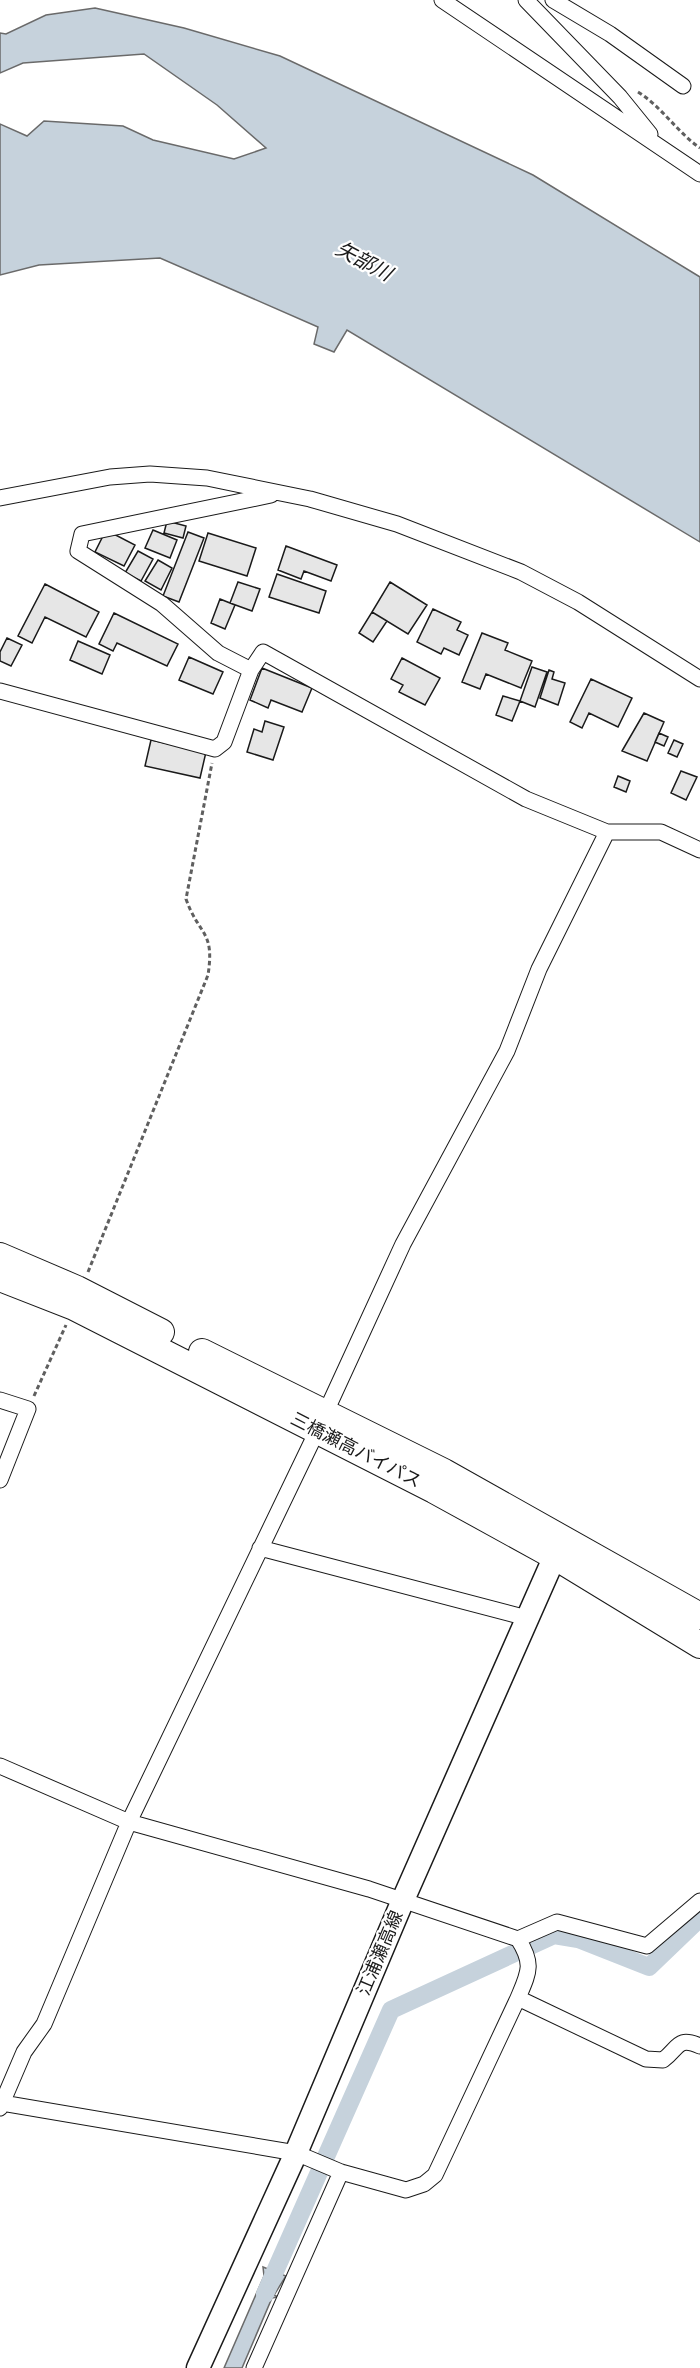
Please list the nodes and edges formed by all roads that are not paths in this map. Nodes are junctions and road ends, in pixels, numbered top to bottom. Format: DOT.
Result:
graph roads {
  1 [pos="442,0"];
  2 [pos="526,0"];
  3 [pos="553,0"];
  4 [pos="683,86"];
  5 [pos="661,147"];
  6 [pos="700,174"];
  7 [pos="277,494"];
  8 [pos="0,498"];
  9 [pos="251,670"];
  10 [pos="700,679"];
  11 [pos="0,691"];
  12 [pos="606,832"];
  13 [pos="700,850"];
  14 [pos="0,1256"];
  15 [pos="0,1278"];
  16 [pos="78,1299"];
  17 [pos="0,1400"];
  18 [pos="321,1421"];
  19 [pos="0,1480"];
  20 [pos="260,1548"];
  21 [pos="558,1548"];
  22 [pos="700,1616"];
  23 [pos="527,1618"];
  24 [pos="700,1645"];
  25 [pos="0,1766"];
  26 [pos="129,1822"];
  27 [pos="402,1900"];
  28 [pos="700,1900"];
  29 [pos="518,1939"];
  30 [pos="519,1998"];
  31 [pos="700,2046"];
  32 [pos="1,2105"];
  33 [pos="296,2153"];
  34 [pos="341,2172"];
  35 [pos="198,2368"];
  36 [pos="254,2368"];
  1 -- 5 [label="street"];
  2 -- 5 [label="street"];
  3 -- 4 [label="street"];
  5 -- 6 [label="street"];
  7 -- 8 [label="street"];
  7 -- 9 [label="street"];
  7 -- 10 [label="street"];
  9 -- 11 [label="street"];
  9 -- 12 [label="street"];
  12 -- 13 [label="street"];
  12 -- 18 [label="street"];
  14 -- 16 [label="highway, 三橋瀬高バイパス"];
  15 -- 16 [label="highway, 三橋瀬高バイパス"];
  16 -- 18 [label="highway, 三橋瀬高バイパス"];
  17 -- 19 [label="street"];
  18 -- 20 [label="street"];
  18 -- 21 [label="highway, 三橋瀬高バイパス"];
  20 -- 23 [label="street"];
  20 -- 26 [label="street"];
  21 -- 22 [label="highway, 三橋瀬高バイパス"];
  21 -- 23 [label="main road, 江浦瀬高線"];
  21 -- 24 [label="highway, 三橋瀬高バイパス"];
  23 -- 27 [label="main road, 江浦瀬高線"];
  25 -- 26 [label="street"];
  26 -- 27 [label="street"];
  26 -- 32 [label="street"];
  27 -- 29 [label="street"];
  27 -- 33 [label="main road, 江浦瀬高線"];
  28 -- 29 [label="street"];
  29 -- 30 [label="street"];
  30 -- 31 [label="street"];
  30 -- 34 [label="street"];
  32 -- 33 [label="street"];
  33 -- 34 [label="street"];
  33 -- 35 [label="main road, 江浦瀬高線"];
  34 -- 36 [label="street"];
}
